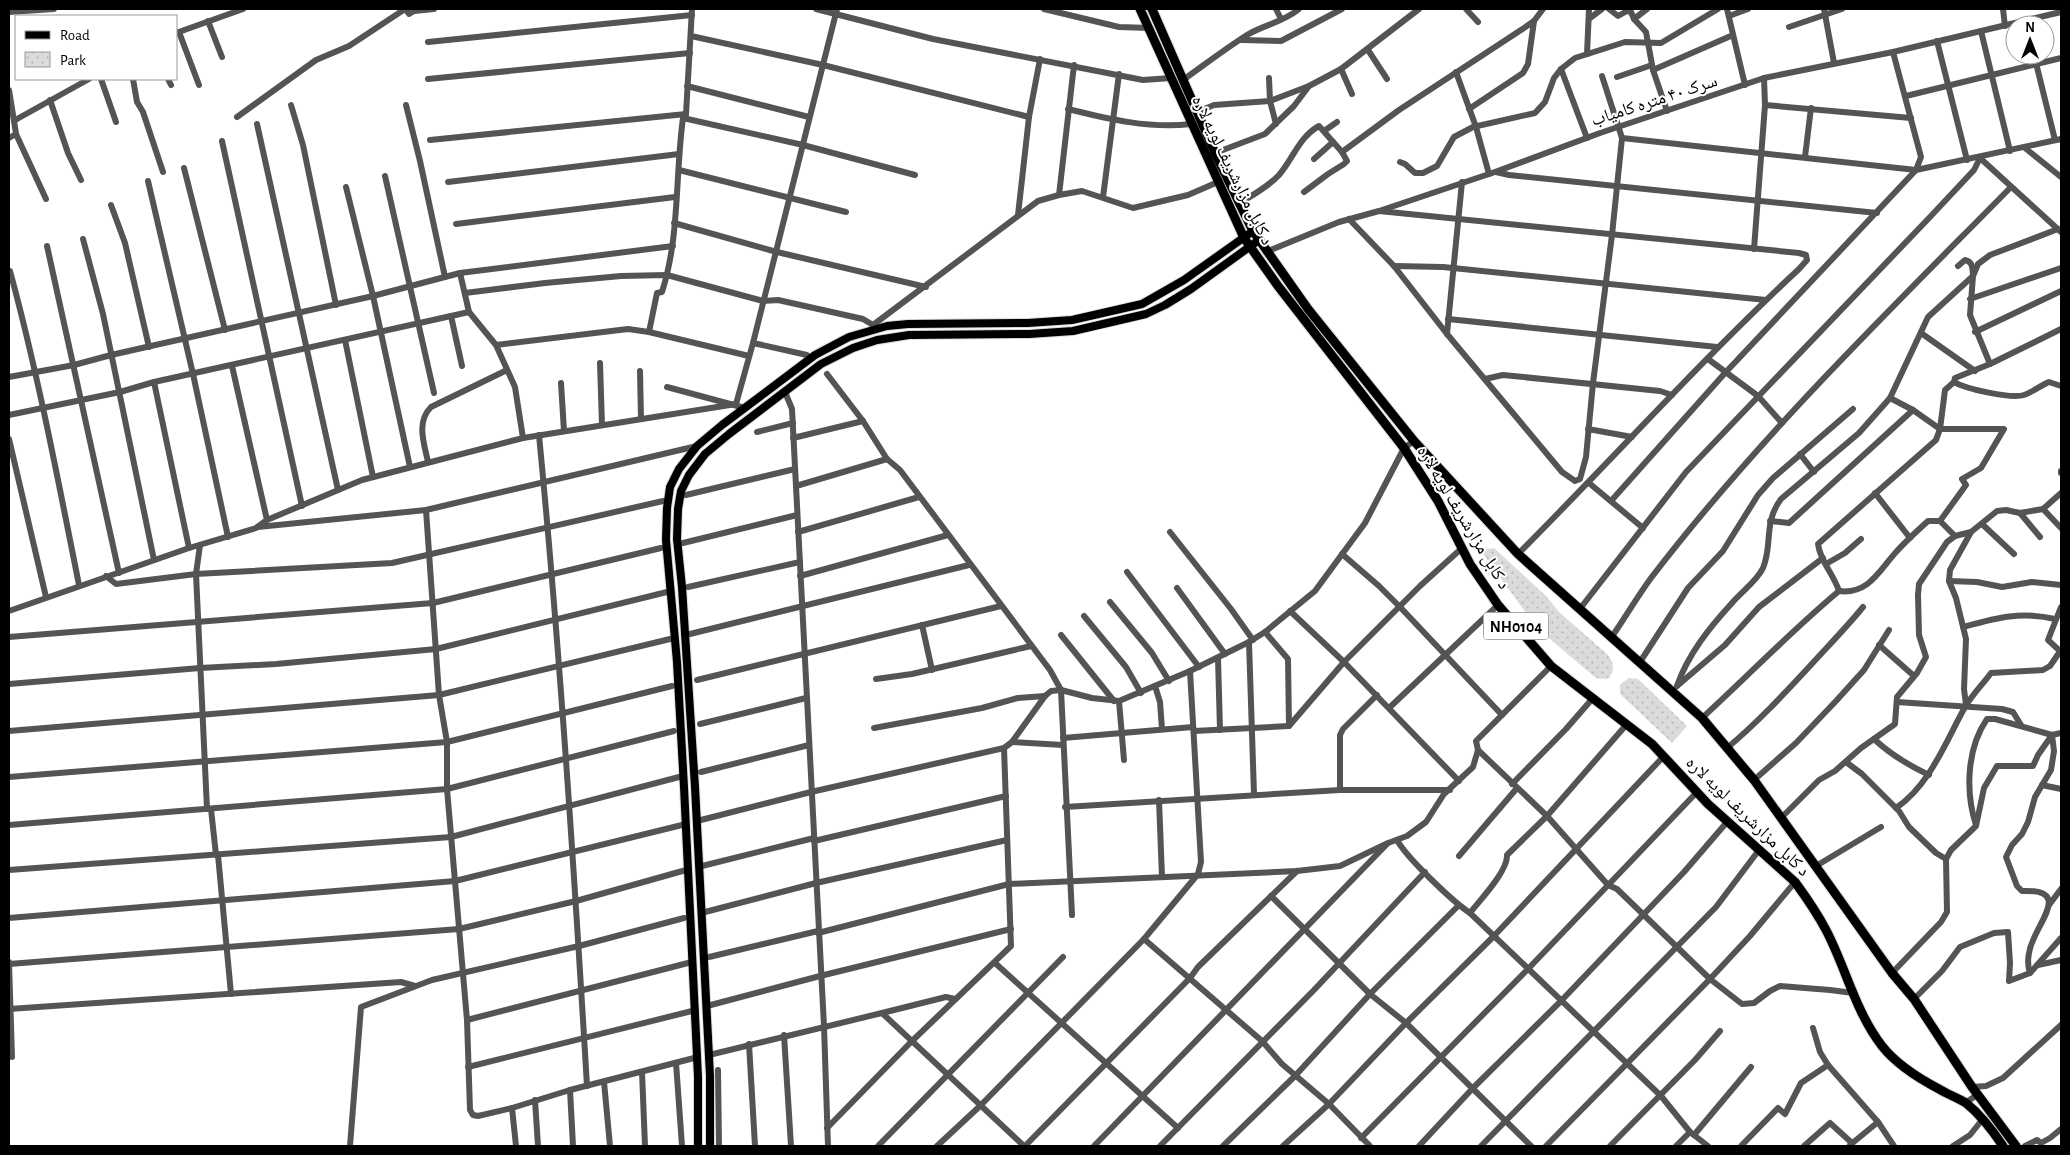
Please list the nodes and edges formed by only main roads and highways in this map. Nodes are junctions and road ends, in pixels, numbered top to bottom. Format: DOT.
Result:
graph roads {
  1 [pos="1140,9"];
  2 [pos="1152,9"];
  3 [pos="1253,231"];
  4 [pos="1244,238"];
  5 [pos="1259,240"];
  6 [pos="1250,247"];
  7 [pos="687,661"];
  8 [pos="677,662"];
  9 [pos="698,1146"];
  10 [pos="710,1146"];
  11 [pos="2003,1146"];
  12 [pos="2016,1146"];
  1 -- 4 [label="highway, د کابل مزارشریف لویه لاره / NH0104"];
  2 -- 3 [label="highway, د کابل مزارشریف لویه لاره / NH0104"];
  3 -- 4 [label="main road"];
  3 -- 5 [label="highway, د کابل مزارشریف لویه لاره / NH0104"];
  4 -- 6 [label="highway, د کابل مزارشریف لویه لاره / NH0104"];
  4 -- 8 [label="main road"];
  5 -- 6 [label="main road"];
  5 -- 12 [label="highway, د کابل مزارشریف لویه لاره / NH0104"];
  6 -- 7 [label="main road"];
  6 -- 11 [label="highway, د کابل مزارشریف لویه لاره / NH0104"];
  7 -- 8 [label="main road"];
  7 -- 10 [label="main road"];
  8 -- 9 [label="main road"];
}
